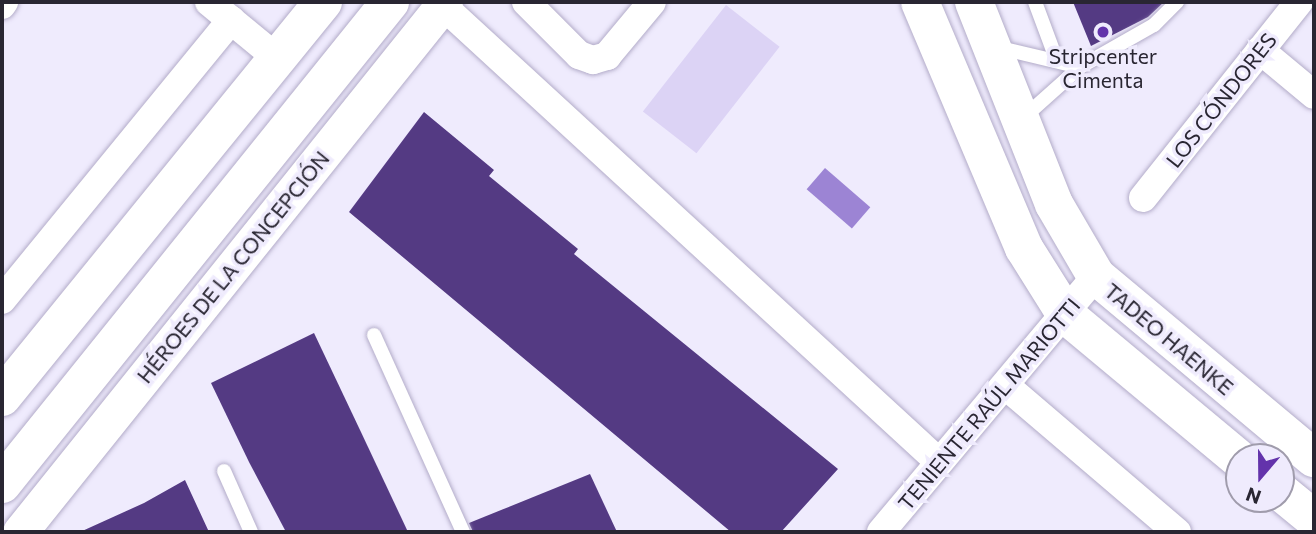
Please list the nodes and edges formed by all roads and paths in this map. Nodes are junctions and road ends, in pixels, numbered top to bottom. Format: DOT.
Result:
graph roads {
  1 [pos="209,2"];
  2 [pos="323,2"];
  3 [pos="390,2"];
  4 [pos="526,2"];
  5 [pos="652,2"];
  6 [pos="920,2"];
  7 [pos="974,2"];
  8 [pos="1035,2"];
  9 [pos="1177,2"];
  10 [pos="1299,2"];
  11 [pos="444,4"];
  12 [pos="231,20"];
  13 [pos="992,46"];
  14 [pos="1260,50"];
  15 [pos="277,58"];
  16 [pos="1057,61"];
  17 [pos="1080,67"];
  18 [pos="1314,95"];
  19 [pos="1021,120"];
  20 [pos="1143,198"];
  21 [pos="1096,276"];
  22 [pos="2,300"];
  23 [pos="1066,315"];
  24 [pos="374,335"];
  25 [pos="1006,386"];
  26 [pos="2,397"];
  27 [pos="1225,447"];
  28 [pos="1314,458"];
  29 [pos="939,462"];
  30 [pos="224,471"];
  31 [pos="2,484"];
  32 [pos="1295,503"];
  33 [pos="1314,519"];
  34 [pos="20,532"];
  35 [pos="251,532"];
  36 [pos="463,532"];
  37 [pos="881,532"];
  38 [pos="1177,532"];
  1 -- 12 [label="street"];
  2 -- 15 [label="main road"];
  3 -- 31 [label="main road, HÉROES DE LA CONCEPCIÓN"];
  4 -- 5 [label="street"];
  6 -- 23 [label="main road"];
  7 -- 13 [label="main road, TADEO HAENKE"];
  8 -- 16 [label="lane"];
  9 -- 17 [label="lane"];
  10 -- 14 [label="street, LOS CÓNDORES"];
  11 -- 29 [label="street"];
  11 -- 34 [label="street, HÉROES DE LA CONCEPCIÓN"];
  12 -- 15 [label="street"];
  12 -- 22 [label="street"];
  13 -- 16 [label="lane"];
  13 -- 19 [label="main road, TADEO HAENKE"];
  14 -- 18 [label="street"];
  14 -- 20 [label="street, LOS CÓNDORES"];
  15 -- 26 [label="main road"];
  16 -- 17 [label="lane"];
  17 -- 19 [label="lane"];
  19 -- 21 [label="main road, TADEO HAENKE"];
  21 -- 23 [label="street, TENIENTE RAÚL MARIOTTI"];
  21 -- 28 [label="main road, TADEO HAENKE"];
  23 -- 25 [label="street, TENIENTE RAÚL MARIOTTI"];
  23 -- 27 [label="main road"];
  24 -- 36 [label="lane"];
  25 -- 29 [label="street, TENIENTE RAÚL MARIOTTI"];
  25 -- 38 [label="street"];
  29 -- 37 [label="street, TENIENTE RAÚL MARIOTTI"];
  30 -- 35 [label="lane"];
  32 -- 33 [label="main road"];
}
